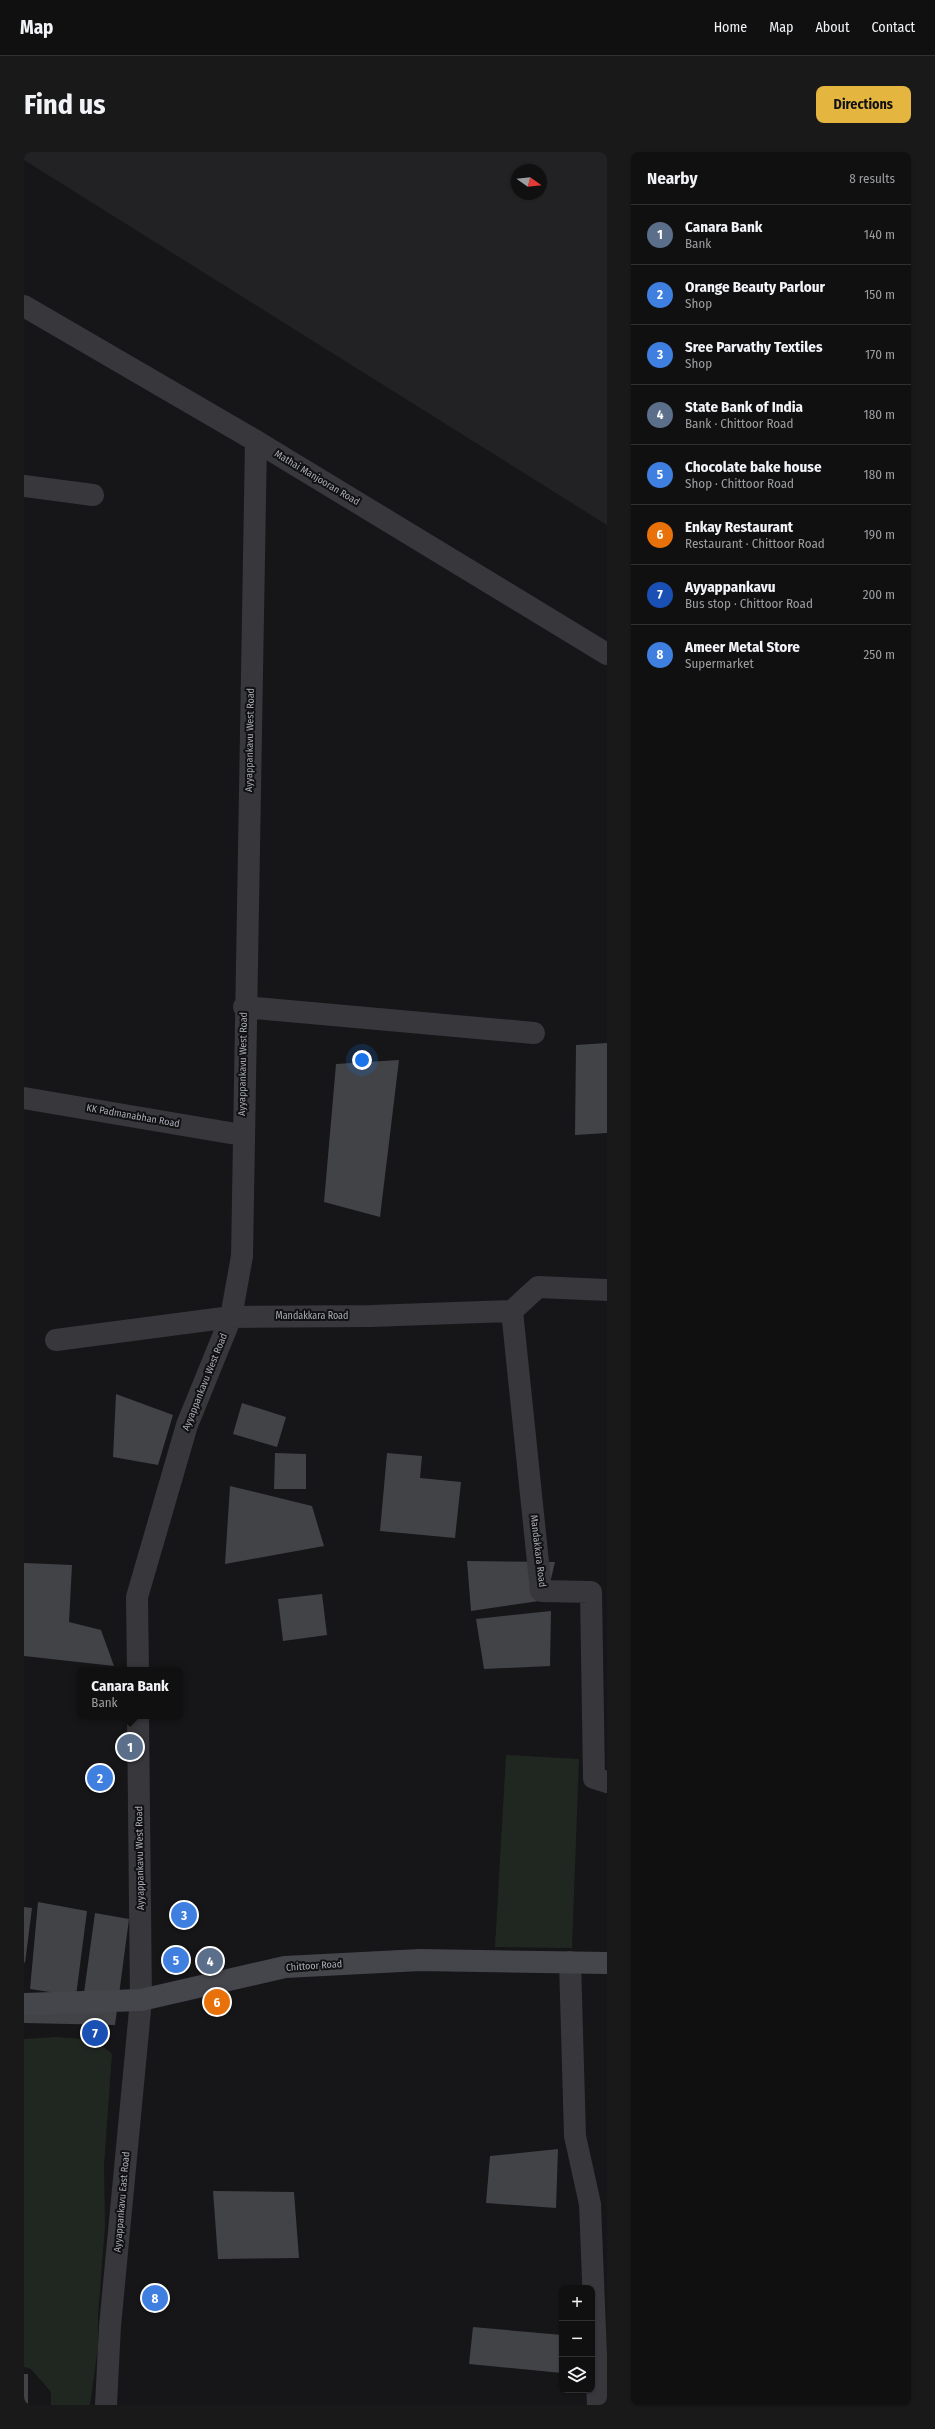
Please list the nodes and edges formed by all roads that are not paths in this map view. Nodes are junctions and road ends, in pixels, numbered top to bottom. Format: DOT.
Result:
graph roads {
  1 [pos="24,306"];
  2 [pos="256,441"];
  3 [pos="24,486"];
  4 [pos="93,495"];
  5 [pos="607,654"];
  6 [pos="244,1007"];
  7 [pos="534,1033"];
  8 [pos="24,1098"];
  9 [pos="242,1135"];
  10 [pos="607,1290"];
  11 [pos="512,1311"];
  12 [pos="231,1317"];
  13 [pos="56,1340"];
  14 [pos="138,1667"];
  15 [pos="138,1719"];
  16 [pos="607,1782"];
  17 [pos="570,1962"];
  18 [pos="607,1963"];
  19 [pos="141,2000"];
  20 [pos="24,2004"];
  21 [pos="106,2405"];
  22 [pos="598,2405"];
  1 -- 2 [label="street, Mathai Manjooran Road"];
  2 -- 5 [label="street, Mathai Manjooran Road"];
  2 -- 6 [label="street, Ayyappankavu West Road"];
  3 -- 4 [label="street"];
  6 -- 7 [label="street"];
  6 -- 9 [label="street, Ayyappankavu West Road"];
  8 -- 9 [label="street, KK Padmanabhan Road"];
  9 -- 12 [label="street, Ayyappankavu West Road"];
  10 -- 11 [label="street"];
  11 -- 12 [label="street, Mandakkara Road"];
  11 -- 16 [label="street, Mandakkara Road"];
  12 -- 13 [label="street, Mandakkara Road"];
  12 -- 14 [label="street, Ayyappankavu West Road"];
  15 -- 19 [label="street, Ayyappankavu West Road"];
  17 -- 18 [label="main road, Chittoor Road"];
  17 -- 19 [label="main road, Chittoor Road"];
  17 -- 22 [label="street"];
  19 -- 20 [label="main road, Chittoor Road"];
  19 -- 21 [label="street, Ayyappankavu East Road"];
}
